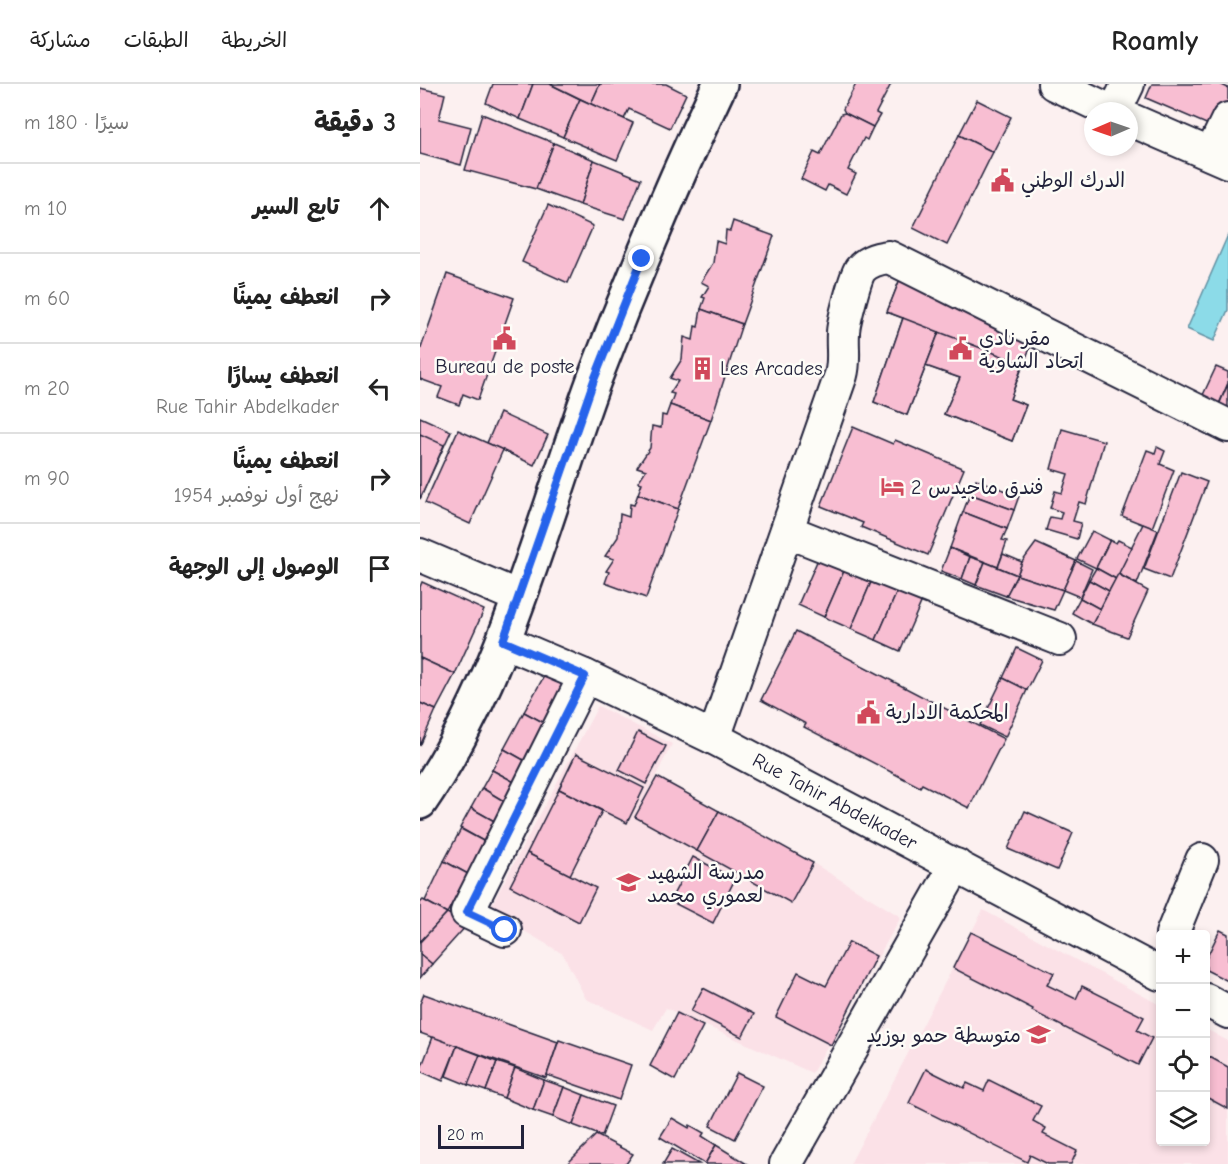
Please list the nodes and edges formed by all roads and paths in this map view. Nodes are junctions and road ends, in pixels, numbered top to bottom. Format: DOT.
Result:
graph roads {
  1 [pos="720,84"];
  2 [pos="1054,84"];
  3 [pos="1128,84"];
  4 [pos="1093,102"];
  5 [pos="1118,102"];
  6 [pos="1228,119"];
  7 [pos="1138,123"];
  8 [pos="1220,158"];
  9 [pos="1228,426"];
  10 [pos="787,531"];
  11 [pos="420,555"];
  12 [pos="519,597"];
  13 [pos="1060,639"];
  14 [pos="503,641"];
  15 [pos="585,676"];
  16 [pos="714,738"];
  17 [pos="420,802"];
  18 [pos="1202,860"];
  19 [pos="956,865"];
  20 [pos="505,930"];
  21 [pos="1174,930"];
  22 [pos="1156,967"];
  23 [pos="1210,1002"];
  24 [pos="1228,1012"];
  25 [pos="786,1164"];
  1 -- 12 [label="main road"];
  2 -- 4 [label="street"];
  3 -- 5 [label="street"];
  6 -- 8 [label="street"];
  7 -- 8 [label="street"];
  9 -- 10 [label="street"];
  10 -- 13 [label="street"];
  10 -- 16 [label="street"];
  11 -- 12 [label="street"];
  12 -- 14 [label="main road"];
  14 -- 15 [label="street, Rue Tahir Abdelkader"];
  14 -- 17 [label="main road"];
  15 -- 16 [label="street, Rue Tahir Abdelkader"];
  15 -- 20 [label="street"];
  16 -- 19 [label="street, Rue Tahir Abdelkader"];
  18 -- 21 [label="street"];
  19 -- 22 [label="street, Rue Tahir Abdelkader"];
  19 -- 25 [label="street"];
  23 -- 24 [label="street"];
}
